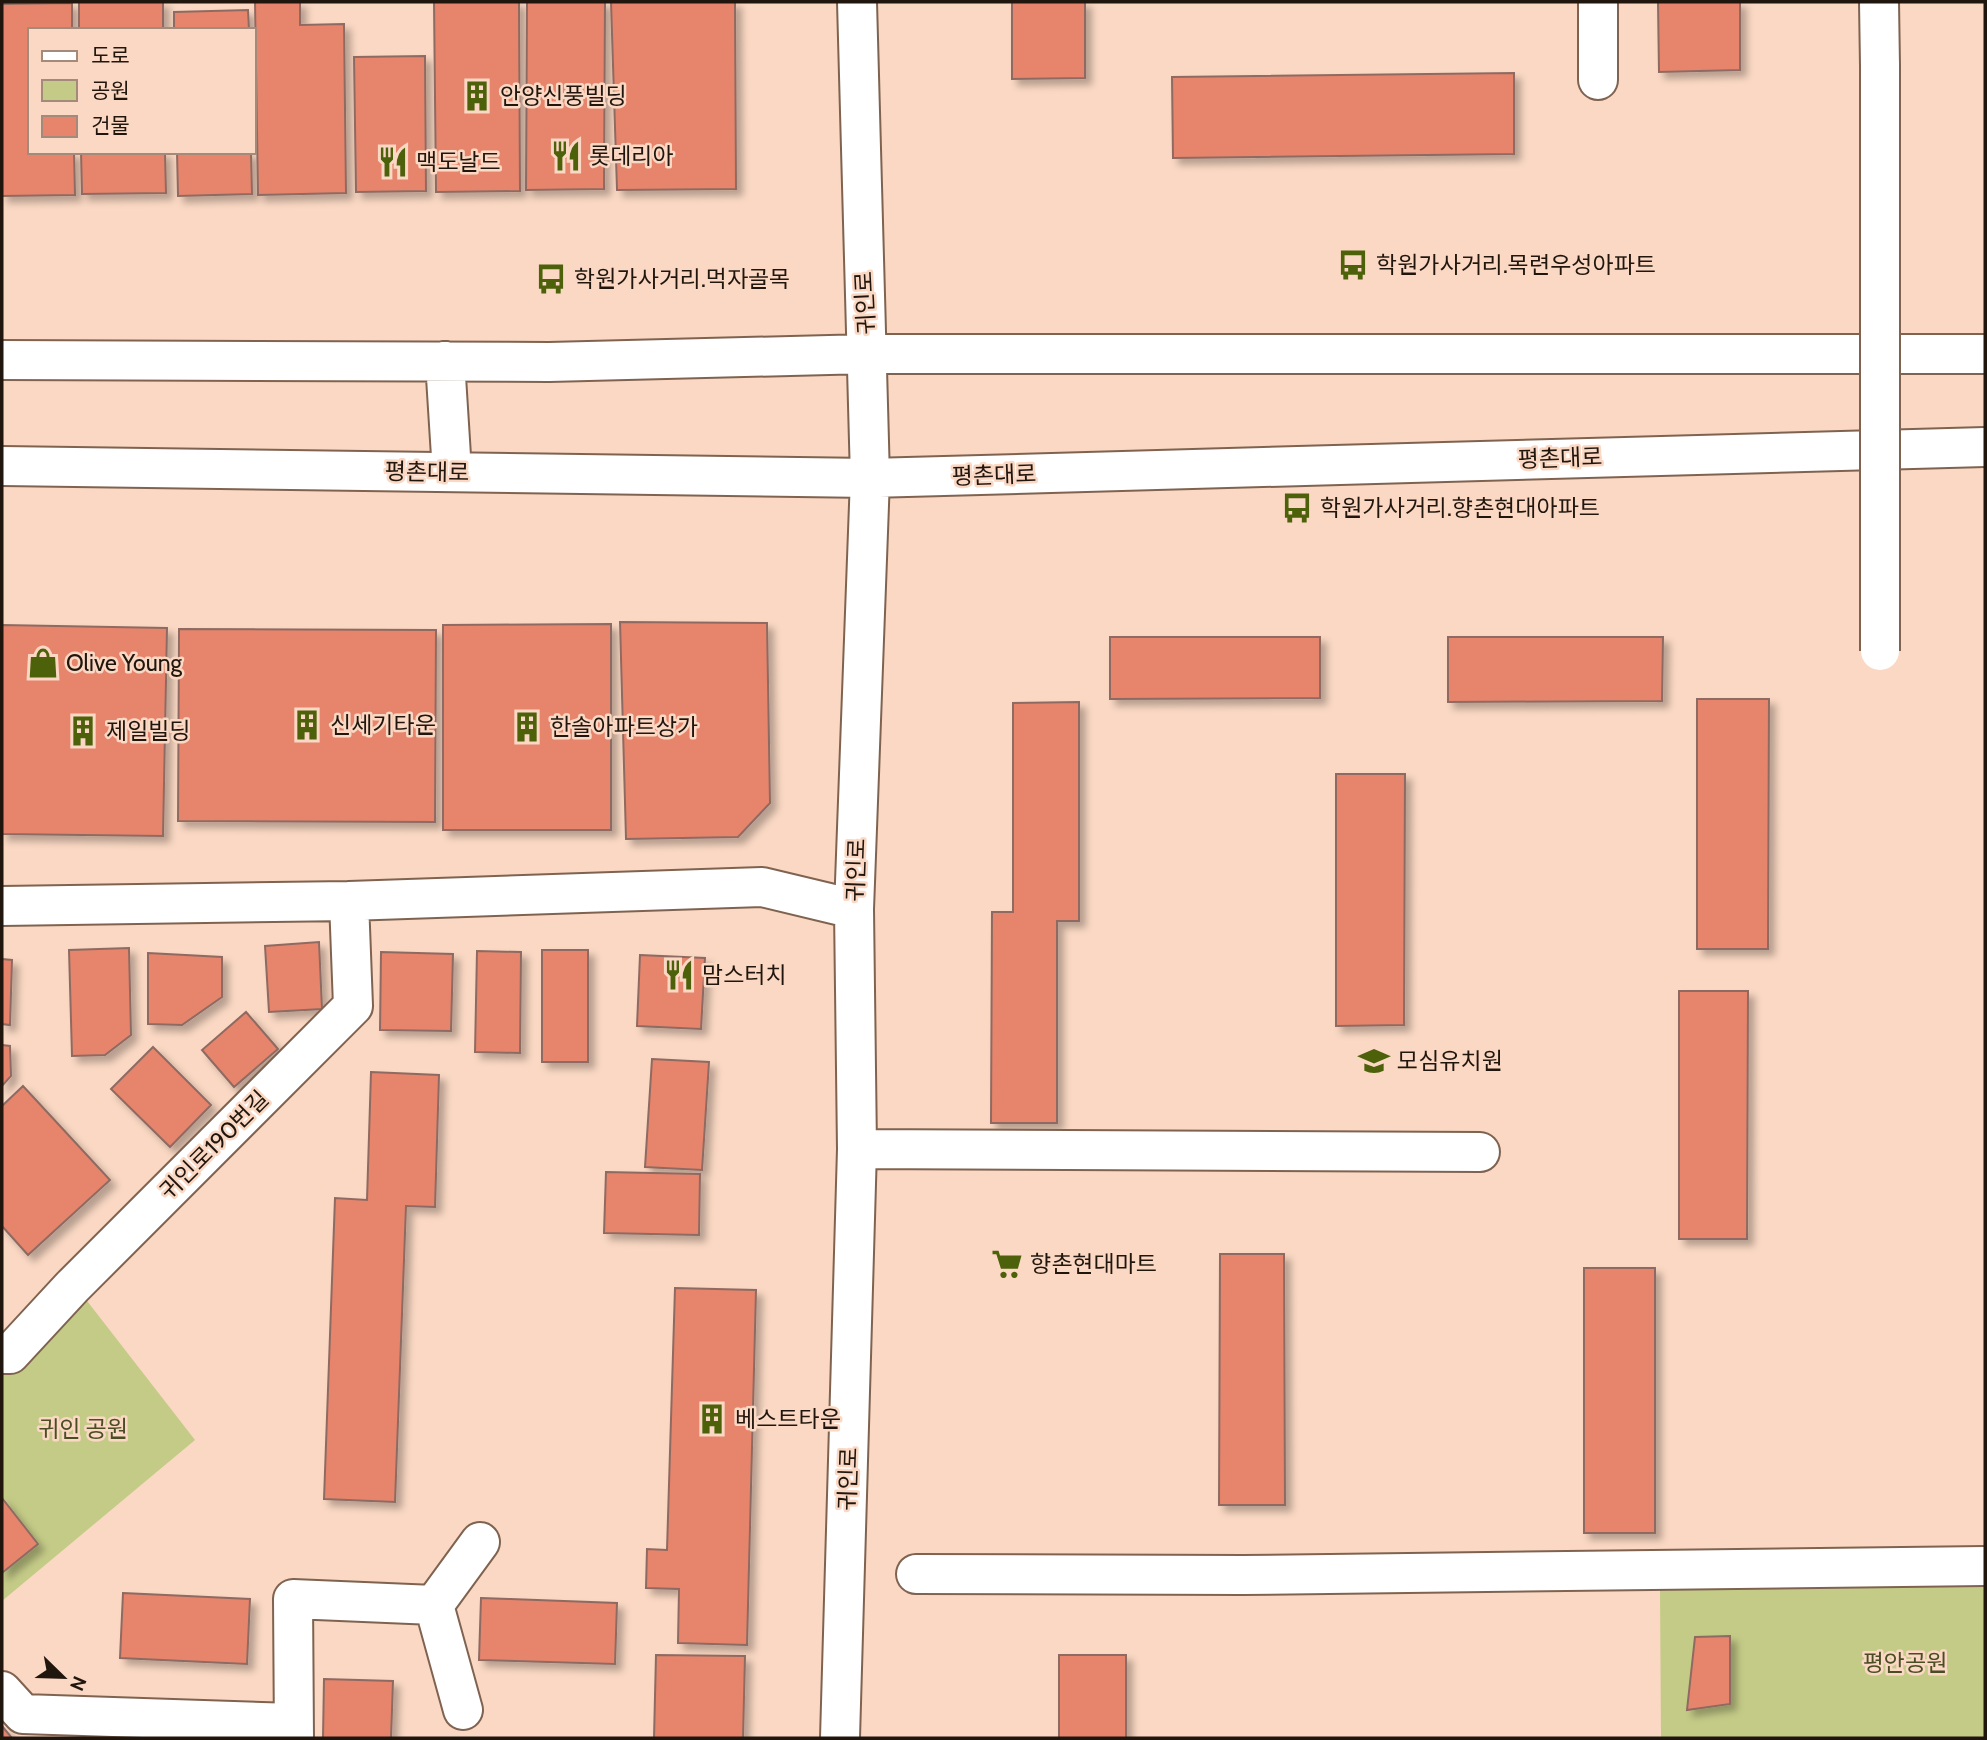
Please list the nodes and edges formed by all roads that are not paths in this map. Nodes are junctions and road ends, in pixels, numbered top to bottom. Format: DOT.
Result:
graph roads {
  1 [pos="857,2"];
  2 [pos="1598,2"];
  3 [pos="1879,2"];
  4 [pos="1598,80"];
  5 [pos="868,355"];
  6 [pos="1985,355"];
  7 [pos="2,360"];
  8 [pos="445,361"];
  9 [pos="1985,447"];
  10 [pos="2,466"];
  11 [pos="452,472"];
  12 [pos="870,478"];
  13 [pos="1880,651"];
  14 [pos="349,901"];
  15 [pos="2,906"];
  16 [pos="854,909"];
  17 [pos="857,1149"];
  18 [pos="1480,1152"];
  19 [pos="2,1354"];
  20 [pos="480,1542"];
  21 [pos="1985,1566"];
  22 [pos="916,1574"];
  23 [pos="434,1605"];
  24 [pos="2,1691"];
  25 [pos="463,1710"];
  26 [pos="293,1731"];
  27 [pos="840,1738"];
  1 -- 5 [label="street, 귀인로"];
  2 -- 4 [label="street"];
  3 -- 13 [label="street, bridge"];
  5 -- 6 [label="street"];
  5 -- 8 [label="street"];
  5 -- 12 [label="street, 귀인로"];
  7 -- 8 [label="street"];
  8 -- 11 [label="street"];
  9 -- 12 [label="street, 평촌대로"];
  10 -- 11 [label="street, 평촌대로"];
  11 -- 12 [label="street, 평촌대로"];
  12 -- 16 [label="street, 귀인로"];
  14 -- 15 [label="street"];
  14 -- 16 [label="street"];
  14 -- 19 [label="street, 귀인로190번길"];
  16 -- 17 [label="street, 귀인로"];
  17 -- 18 [label="street"];
  17 -- 27 [label="street, 귀인로"];
  20 -- 23 [label="street"];
  21 -- 22 [label="street"];
  23 -- 25 [label="street"];
  23 -- 26 [label="street"];
  24 -- 26 [label="street"];
}
